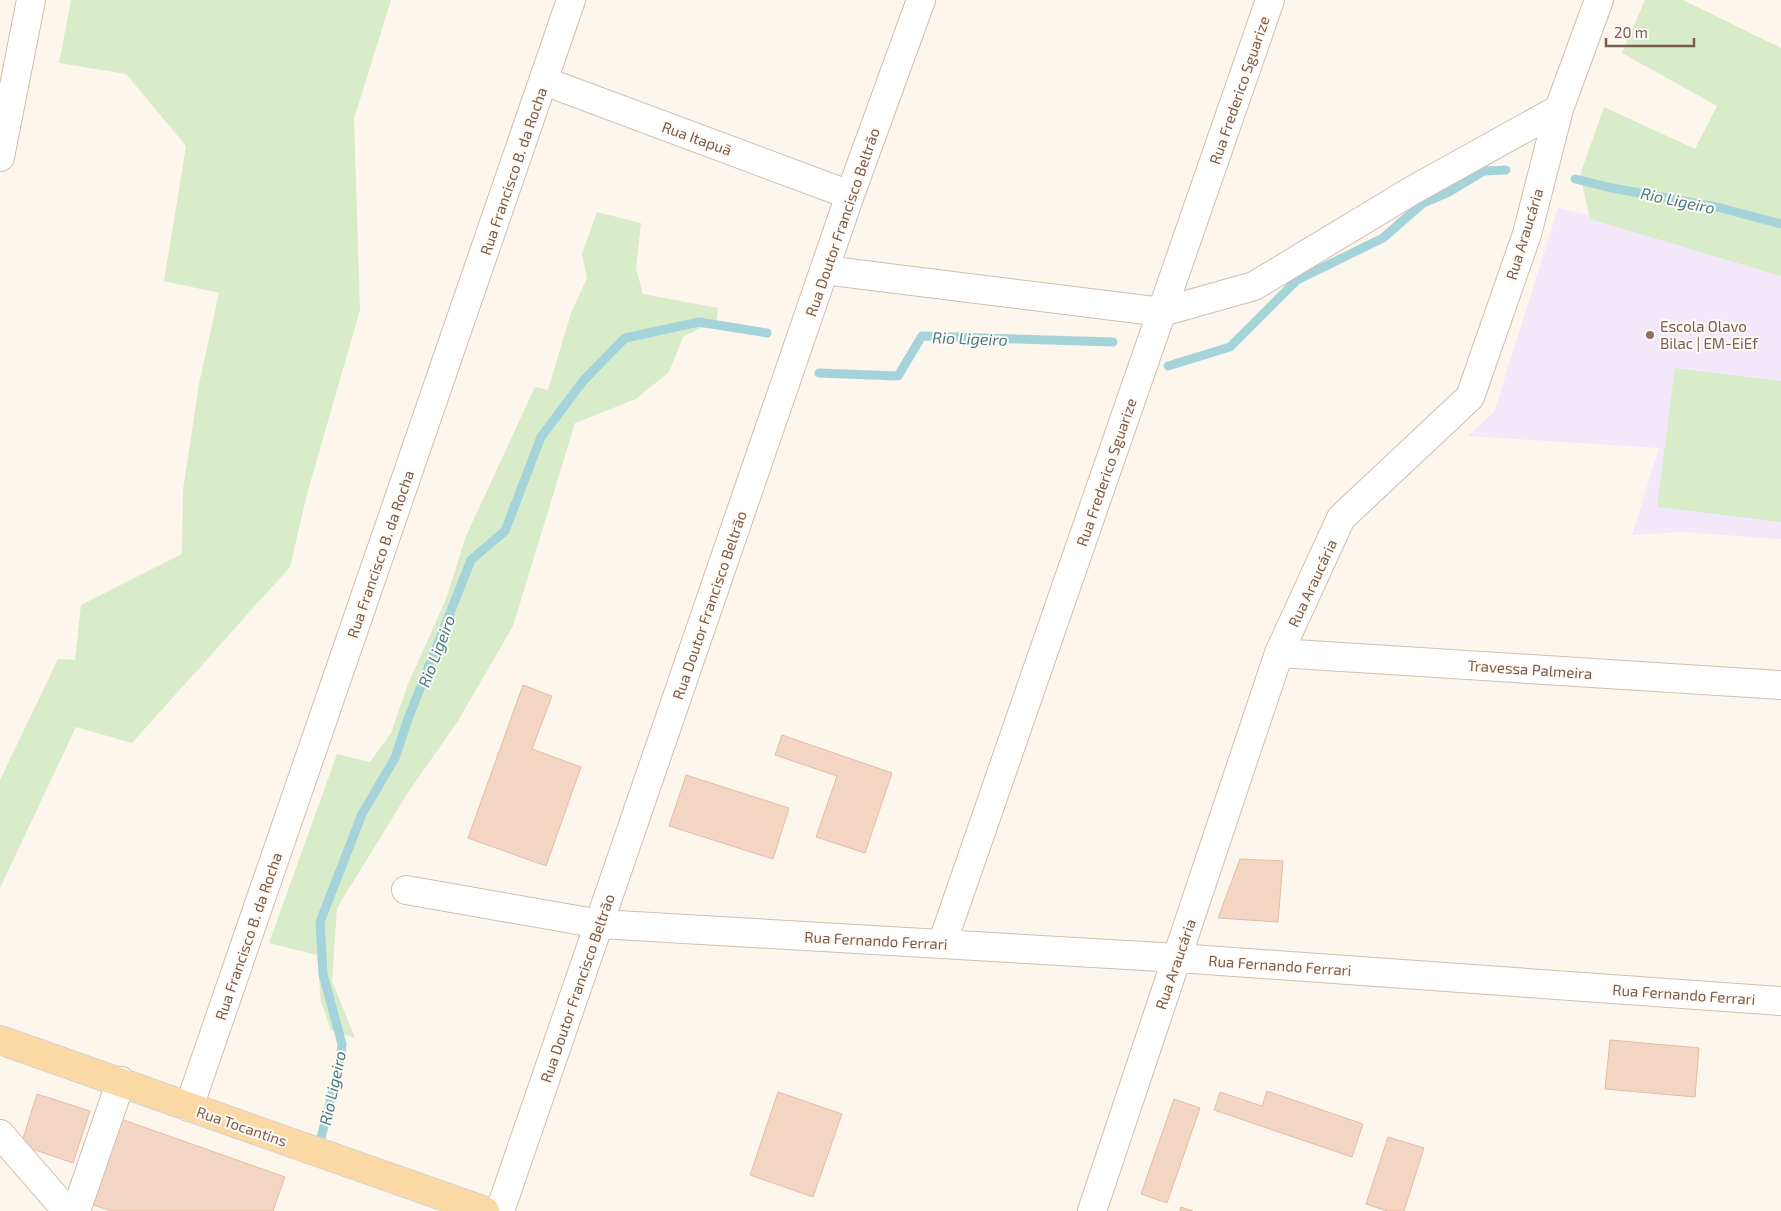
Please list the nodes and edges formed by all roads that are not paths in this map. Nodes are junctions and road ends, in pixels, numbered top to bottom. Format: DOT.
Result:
graph roads {
  1 [pos="31,0"];
  2 [pos="571,0"];
  3 [pos="921,0"];
  4 [pos="1270,0"];
  5 [pos="1599,0"];
  6 [pos="10,56"];
  7 [pos="544,80"];
  8 [pos="1559,109"];
  9 [pos="0,157"];
  10 [pos="850,195"];
  11 [pos="824,270"];
  12 [pos="1162,312"];
  13 [pos="1279,653"];
  14 [pos="1781,685"];
  15 [pos="406,890"];
  16 [pos="600,924"];
  17 [pos="942,944"];
  18 [pos="1178,958"];
  19 [pos="1781,1001"];
  20 [pos="0,1040"];
  21 [pos="121,1081"];
  22 [pos="189,1107"];
  23 [pos="0,1134"];
  24 [pos="67,1211"];
  25 [pos="76,1211"];
  26 [pos="485,1211"];
  27 [pos="500,1211"];
  28 [pos="1092,1211"];
  1 -- 6 [label="street"];
  2 -- 7 [label="street, Rua Francisco B. da Rocha"];
  3 -- 10 [label="street, Rua Doutor Francisco Beltrão"];
  4 -- 12 [label="street, Rua Frederico Sguarize"];
  5 -- 8 [label="street, Rua Araucária"];
  6 -- 9 [label="street"];
  7 -- 10 [label="street, Rua Itapuã"];
  7 -- 22 [label="street, Rua Francisco B. da Rocha"];
  8 -- 12 [label="street"];
  8 -- 13 [label="street, Rua Araucária"];
  10 -- 11 [label="street, Rua Doutor Francisco Beltrão"];
  11 -- 12 [label="street"];
  11 -- 16 [label="street, Rua Doutor Francisco Beltrão"];
  12 -- 17 [label="street, Rua Frederico Sguarize"];
  13 -- 14 [label="street, Travessa Palmeira"];
  13 -- 18 [label="street, Rua Araucária"];
  15 -- 16 [label="street, Rua Fernando Ferrari"];
  16 -- 17 [label="street, Rua Fernando Ferrari"];
  16 -- 27 [label="street, Rua Doutor Francisco Beltrão"];
  17 -- 18 [label="street, Rua Fernando Ferrari"];
  18 -- 19 [label="street, Rua Fernando Ferrari"];
  18 -- 28 [label="street, Rua Araucária"];
  20 -- 21 [label="main road, Rua Tocantins"];
  21 -- 22 [label="main road, Rua Tocantins"];
  21 -- 25 [label="street"];
  22 -- 26 [label="main road, Rua Tocantins"];
  23 -- 24 [label="street"];
}
